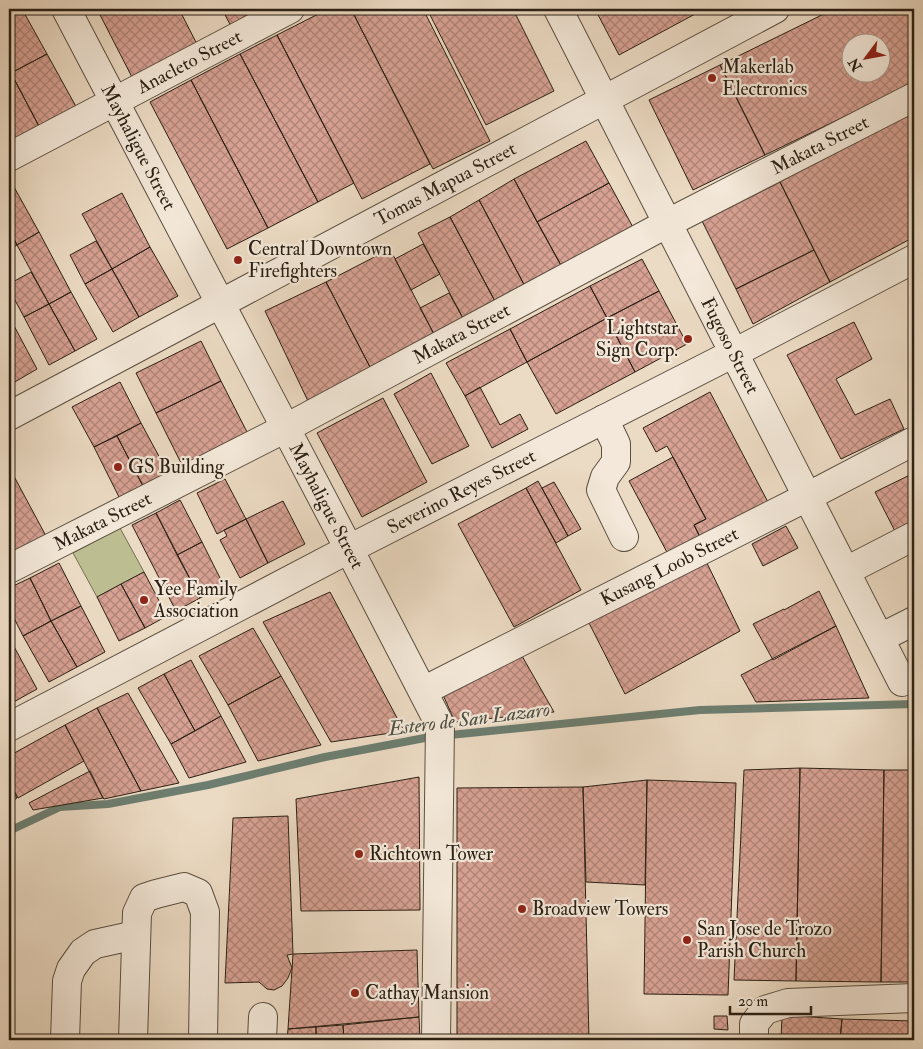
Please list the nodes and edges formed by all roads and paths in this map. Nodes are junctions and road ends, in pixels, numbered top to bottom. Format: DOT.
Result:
graph roads {
  1 [pos="66,9"];
  2 [pos="290,9"];
  3 [pos="558,9"];
  4 [pos="775,9"];
  5 [pos="914,97"];
  6 [pos="605,99"];
  7 [pos="114,102"];
  8 [pos="9,157"];
  9 [pos="668,223"];
  10 [pos="914,259"];
  11 [pos="220,304"];
  12 [pos="734,353"];
  13 [pos="9,416"];
  14 [pos="604,419"];
  15 [pos="286,428"];
  16 [pos="914,441"];
  17 [pos="807,497"];
  18 [pos="914,536"];
  19 [pos="624,537"];
  20 [pos="349,549"];
  21 [pos="9,569"];
  22 [pos="846,571"];
  23 [pos="914,621"];
  24 [pos="880,638"];
  25 [pos="902,682"];
  26 [pos="423,691"];
  27 [pos="9,727"];
  28 [pos="136,935"];
  29 [pos="914,998"];
  30 [pos="65,1040"];
  31 [pos="133,1040"];
  32 [pos="203,1040"];
  33 [pos="436,1040"];
  34 [pos="754,1040"];
  1 -- 7 [label="street, Mayhaligue Street"];
  2 -- 7 [label="street, Anacleto Street"];
  3 -- 6 [label="street, Fugoso Street"];
  4 -- 6 [label="street, Tomas Mapua Street"];
  5 -- 9 [label="street, Makata Street"];
  6 -- 9 [label="street, Fugoso Street"];
  6 -- 11 [label="street, Tomas Mapua Street"];
  7 -- 8 [label="street, Anacleto Street"];
  7 -- 11 [label="street, Mayhaligue Street"];
  9 -- 12 [label="street, Fugoso Street"];
  9 -- 15 [label="street, Makata Street"];
  10 -- 12 [label="street, Severino Reyes Street"];
  11 -- 13 [label="street, Tomas Mapua Street"];
  11 -- 15 [label="street, Mayhaligue Street"];
  12 -- 14 [label="street, Severino Reyes Street"];
  12 -- 17 [label="street, Fugoso Street"];
  14 -- 19 [label="street"];
  14 -- 20 [label="street, Severino Reyes Street"];
  15 -- 20 [label="street, Mayhaligue Street"];
  15 -- 21 [label="street, Makata Street"];
  16 -- 17 [label="street, Kusang Loob Street"];
  17 -- 22 [label="street, Fugoso Street"];
  17 -- 26 [label="street, Kusang Loob Street"];
  18 -- 22 [label="street"];
  20 -- 26 [label="street, Mayhaligue Street"];
  20 -- 27 [label="street, Severino Reyes Street"];
  22 -- 24 [label="street, Fugoso Street"];
  23 -- 24 [label="street"];
  24 -- 25 [label="street, Fugoso Street"];
  26 -- 33 [label="street, Mayhaligue Street"];
  28 -- 30 [label="street"];
  28 -- 31 [label="street"];
  28 -- 32 [label="street"];
  29 -- 34 [label="street"];
}
